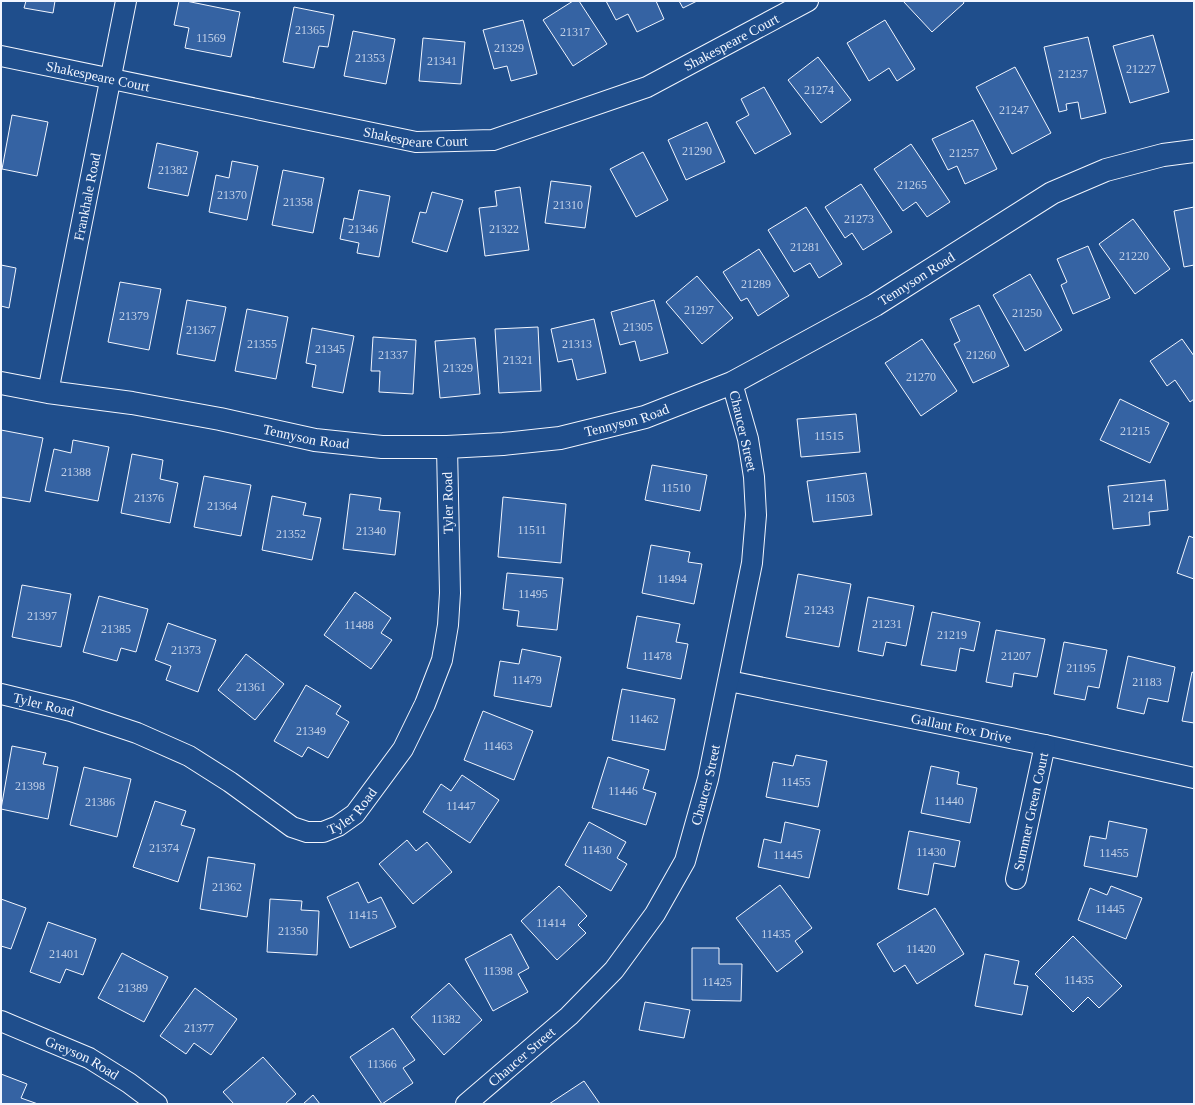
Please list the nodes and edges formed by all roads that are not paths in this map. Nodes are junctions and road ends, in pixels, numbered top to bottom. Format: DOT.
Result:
graph roads {
  1 [pos="126,1"];
  2 [pos="808,1"];
  3 [pos="1,56"];
  4 [pos="110,79"];
  5 [pos="1194,151"];
  6 [pos="1,383"];
  7 [pos="732,384"];
  8 [pos="48,392"];
  9 [pos="447,447"];
  10 [pos="729,681"];
  11 [pos="1,694"];
  12 [pos="1045,745"];
  13 [pos="1194,778"];
  14 [pos="1016,879"];
  15 [pos="1,1021"];
  16 [pos="157,1104"];
  17 [pos="466,1104"];
  1 -- 4 [label="street, Frankhale Road"];
  2 -- 4 [label="street, Shakespeare Court"];
  3 -- 4 [label="street, Shakespeare Court"];
  4 -- 8 [label="street, Frankhale Road"];
  5 -- 7 [label="street, Tennyson Road"];
  6 -- 8 [label="street, Tennyson Road"];
  7 -- 9 [label="street, Tennyson Road"];
  7 -- 10 [label="street, Chaucer Street"];
  8 -- 9 [label="street, Tennyson Road"];
  9 -- 11 [label="street, Tyler Road"];
  10 -- 12 [label="street, Gallant Fox Drive"];
  10 -- 17 [label="street, Chaucer Street"];
  12 -- 13 [label="street, Gallant Fox Drive"];
  12 -- 14 [label="street, Summer Green Court"];
  15 -- 16 [label="street, Greyson Road"];
}
